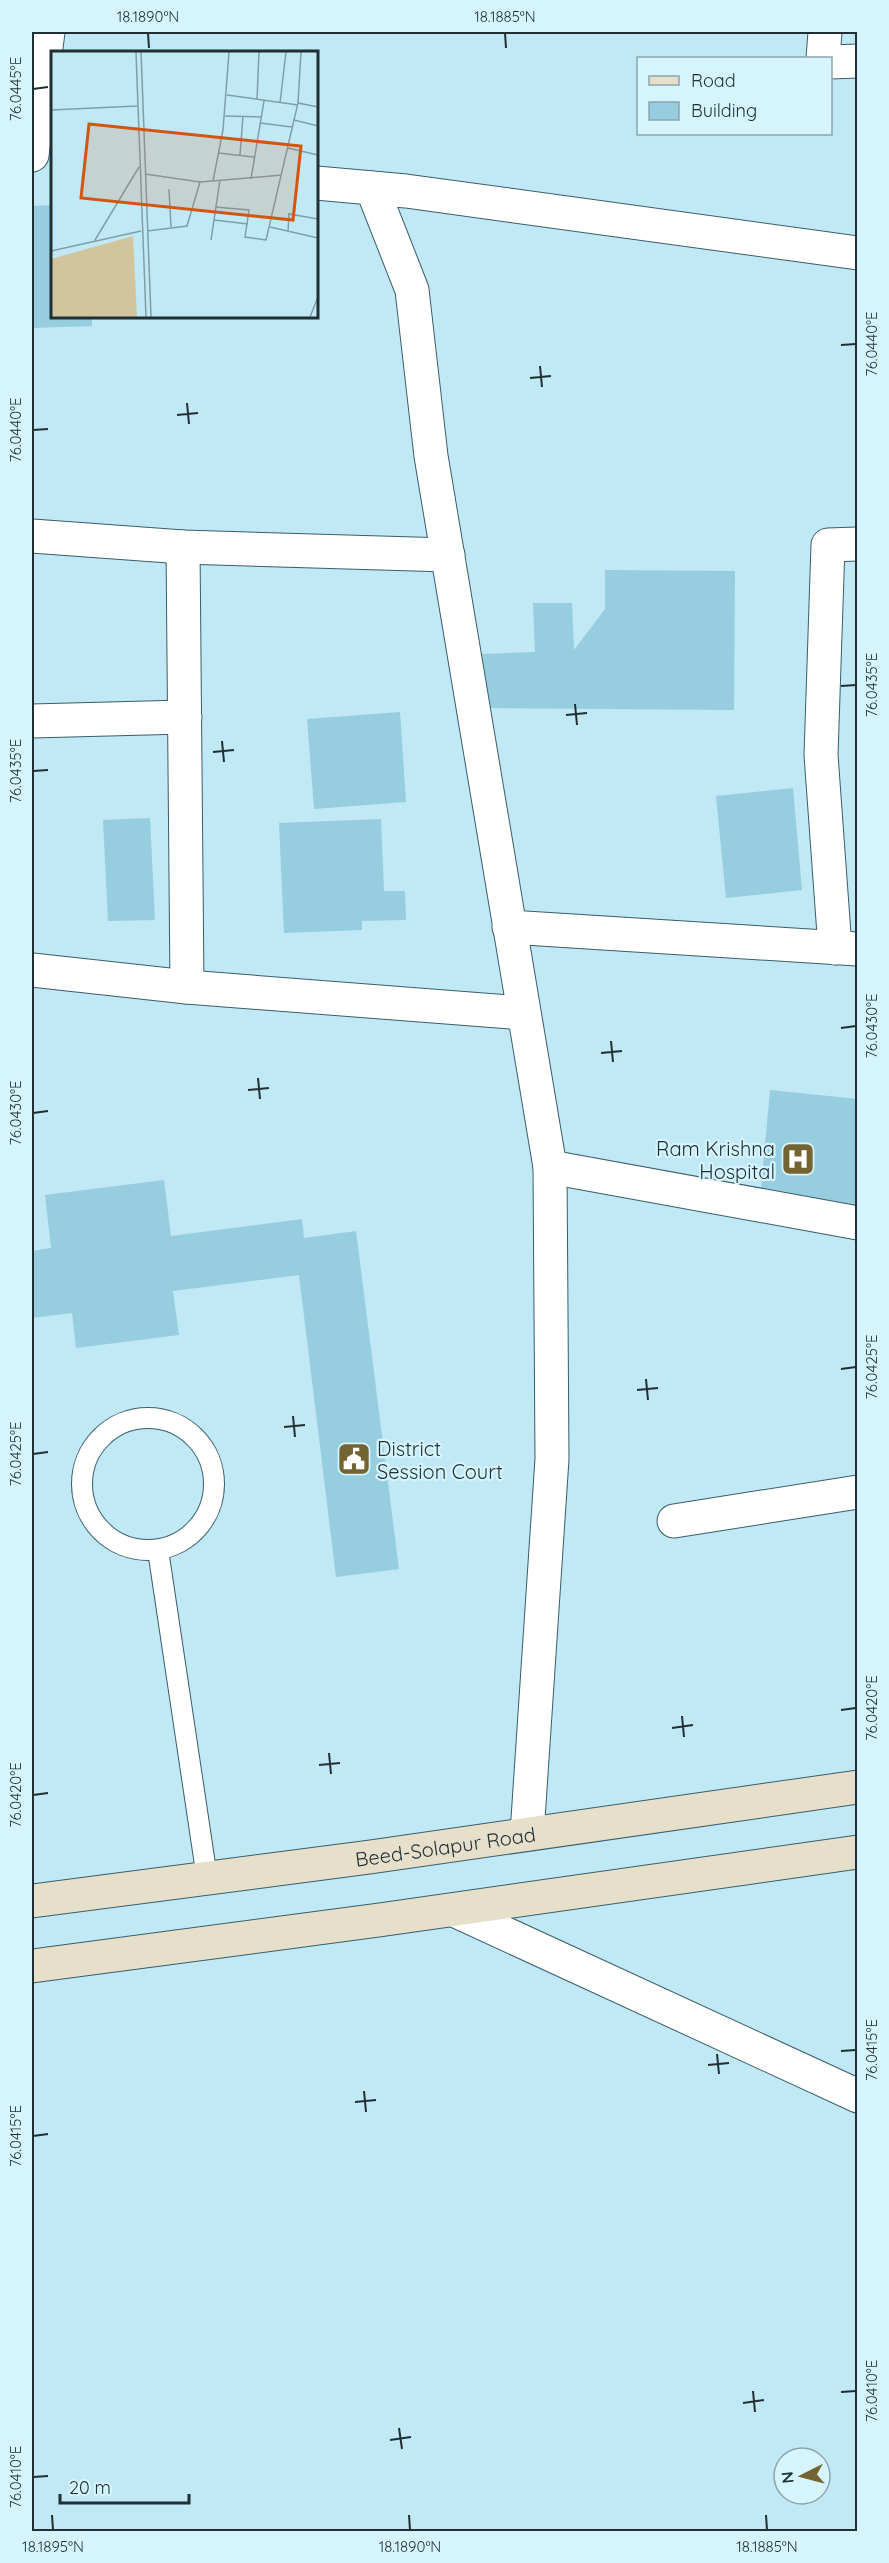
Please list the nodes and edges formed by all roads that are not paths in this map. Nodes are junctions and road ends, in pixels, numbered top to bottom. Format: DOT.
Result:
graph roads {
  1 [pos="48,32"];
  2 [pos="825,32"];
  3 [pos="823,57"];
  4 [pos="858,61"];
  5 [pos="832,62"];
  6 [pos="32,155"];
  7 [pos="51,158"];
  8 [pos="318,183"];
  9 [pos="372,188"];
  10 [pos="858,253"];
  11 [pos="32,536"];
  12 [pos="858,544"];
  13 [pos="183,547"];
  14 [pos="448,555"];
  15 [pos="185,717"];
  16 [pos="32,722"];
  17 [pos="509,927"];
  18 [pos="846,949"];
  19 [pos="32,970"];
  20 [pos="187,987"];
  21 [pos="524,1013"];
  22 [pos="550,1167"];
  23 [pos="858,1223"];
  24 [pos="858,1492"];
  25 [pos="674,1521"];
  26 [pos="158,1550"];
  27 [pos="858,1787"];
  28 [pos="527,1834"];
  29 [pos="858,1852"];
  30 [pos="207,1878"];
  31 [pos="32,1901"];
  32 [pos="454,1910"];
  33 [pos="32,1966"];
  34 [pos="858,2096"];
  1 -- 6 [label="street"];
  2 -- 3 [label="street"];
  4 -- 5 [label="street"];
  6 -- 7 [label="street"];
  8 -- 9 [label="street"];
  9 -- 10 [label="street"];
  9 -- 14 [label="street"];
  11 -- 13 [label="street"];
  12 -- 18 [label="street"];
  13 -- 14 [label="street"];
  13 -- 15 [label="street"];
  14 -- 17 [label="street"];
  15 -- 16 [label="street"];
  15 -- 20 [label="street"];
  17 -- 18 [label="street"];
  17 -- 21 [label="street"];
  19 -- 20 [label="street"];
  20 -- 21 [label="street"];
  21 -- 22 [label="street"];
  22 -- 23 [label="street"];
  22 -- 28 [label="street"];
  24 -- 25 [label="street"];
  26 -- 26 [label="lane"];
  26 -- 30 [label="lane"];
  27 -- 28 [label="main road, Beed-Solapur Road"];
  28 -- 30 [label="main road, Beed-Solapur Road"];
  29 -- 32 [label="main road"];
  30 -- 31 [label="main road, Beed-Solapur Road"];
  32 -- 33 [label="main road"];
  32 -- 34 [label="street"];
}
